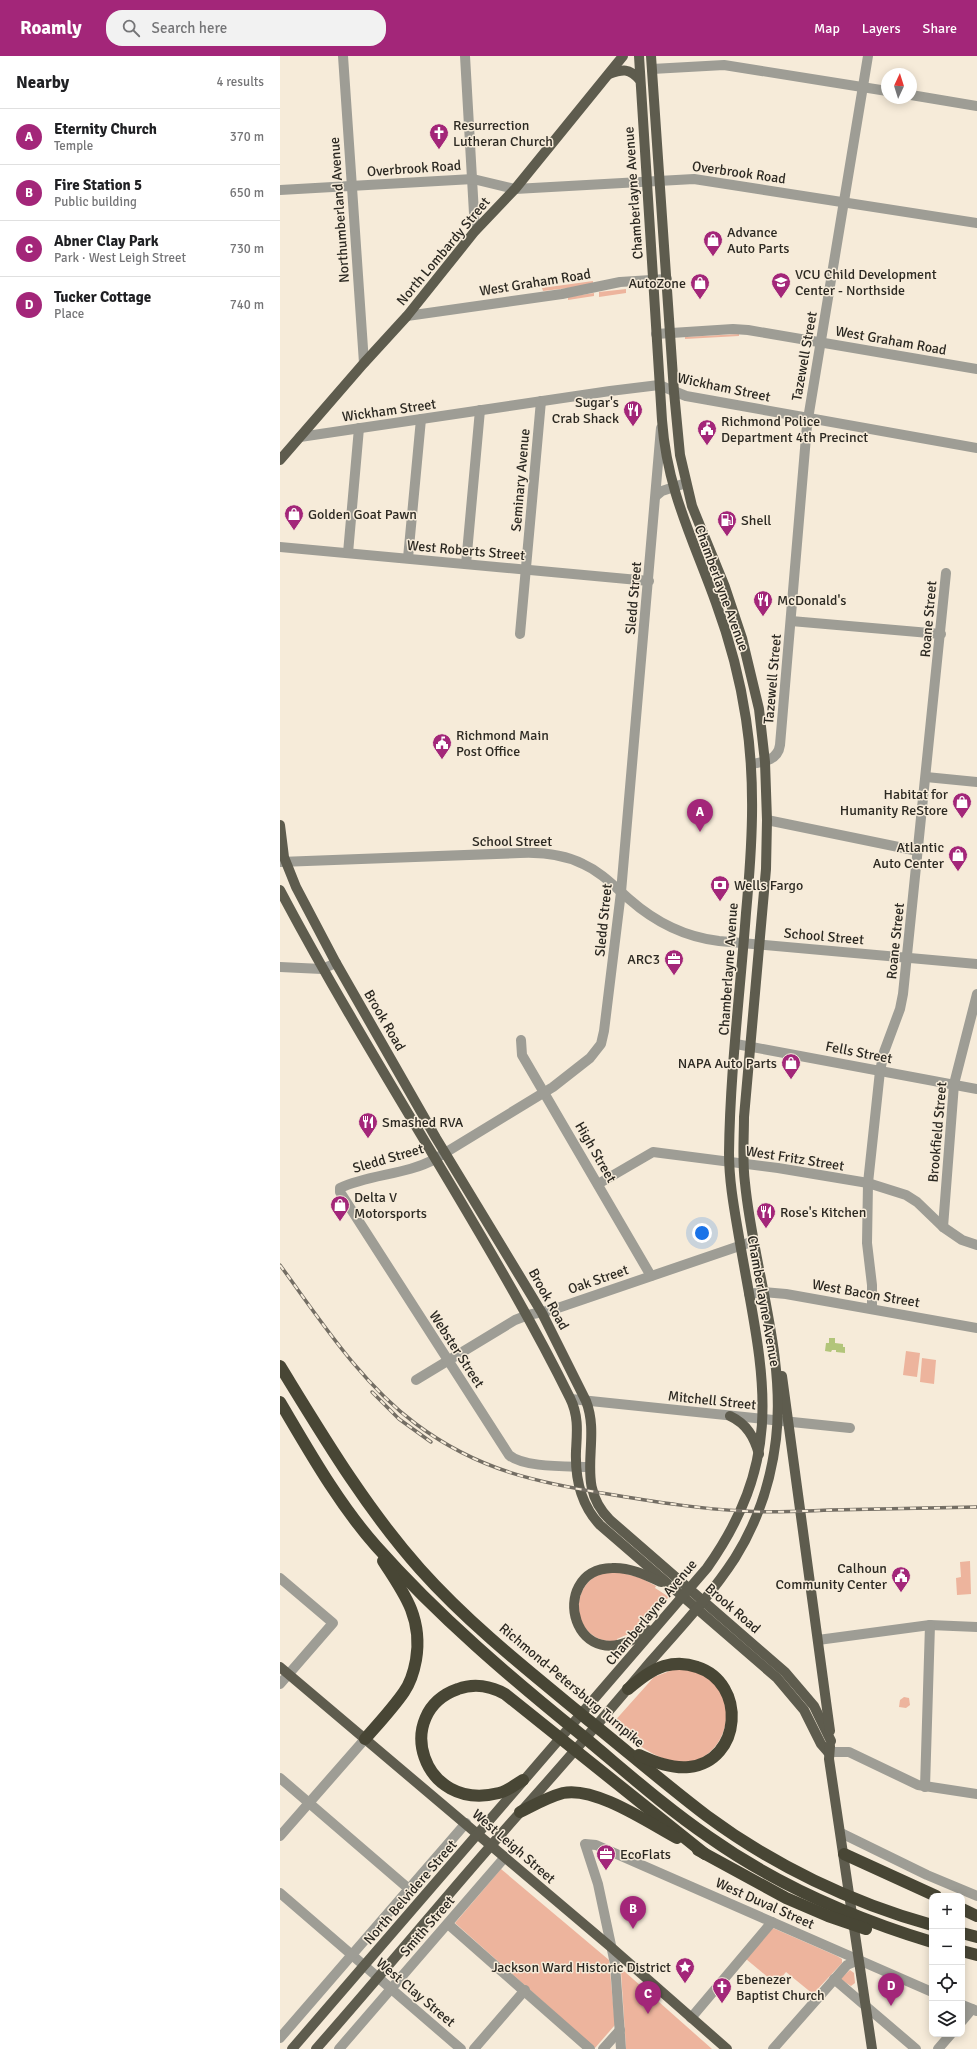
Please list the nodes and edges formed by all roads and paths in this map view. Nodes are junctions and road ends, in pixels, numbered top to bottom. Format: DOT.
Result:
graph roads {
  1 [pos="343,56"];
  2 [pos="465,56"];
  3 [pos="623,56"];
  4 [pos="639,56"];
  5 [pos="651,56"];
  6 [pos="868,56"];
  7 [pos="652,69"];
  8 [pos="609,74"];
  9 [pos="640,80"];
  10 [pos="863,87"];
  11 [pos="881,90"];
  12 [pos="917,96"];
  13 [pos="977,106"];
  14 [pos="473,178"];
  15 [pos="660,179"];
  16 [pos="646,180"];
  17 [pos="352,186"];
  18 [pos="515,189"];
  19 [pos="280,190"];
  20 [pos="844,203"];
  21 [pos="977,223"];
  22 [pos="475,231"];
  23 [pos="667,279"];
  24 [pos="652,280"];
  25 [pos="407,316"];
  26 [pos="670,333"];
  27 [pos="656,334"];
  28 [pos="821,342"];
  29 [pos="364,363"];
  30 [pos="977,369"];
  31 [pos="659,385"];
  32 [pos="674,392"];
  33 [pos="541,401"];
  34 [pos="480,410"];
  35 [pos="808,417"];
  36 [pos="421,419"];
  37 [pos="662,420"];
  38 [pos="359,428"];
  39 [pos="300,437"];
  40 [pos="977,448"];
  41 [pos="280,460"];
  42 [pos="686,483"];
  43 [pos="673,487"];
  44 [pos="656,496"];
  45 [pos="280,547"];
  46 [pos="348,553"];
  47 [pos="408,558"];
  48 [pos="466,564"];
  49 [pos="526,569"];
  50 [pos="946,573"];
  51 [pos="649,581"];
  52 [pos="791,621"];
  53 [pos="520,634"];
  54 [pos="940,634"];
  55 [pos="765,762"];
  56 [pos="752,764"];
  57 [pos="926,777"];
  58 [pos="977,782"];
  59 [pos="767,820"];
  60 [pos="280,825"];
  61 [pos="918,851"];
  62 [pos="282,862"];
  63 [pos="280,890"];
  64 [pos="621,892"];
  65 [pos="744,943"];
  66 [pos="760,944"];
  67 [pos="908,958"];
  68 [pos="336,963"];
  69 [pos="977,964"];
  70 [pos="280,967"];
  71 [pos="322,969"];
  72 [pos="977,994"];
  73 [pos="521,1040"];
  74 [pos="736,1044"];
  75 [pos="750,1046"];
  76 [pos="880,1071"];
  77 [pos="954,1084"];
  78 [pos="977,1089"];
  79 [pos="545,1092"];
  80 [pos="445,1153"];
  81 [pos="435,1159"];
  82 [pos="729,1163"];
  83 [pos="743,1163"];
  84 [pos="868,1183"];
  85 [pos="598,1184"];
  86 [pos="340,1188"];
  87 [pos="944,1227"];
  88 [pos="754,1241"];
  89 [pos="740,1245"];
  90 [pos="977,1245"];
  91 [pos="651,1276"];
  92 [pos="763,1292"];
  93 [pos="749,1294"];
  94 [pos="872,1309"];
  95 [pos="542,1313"];
  96 [pos="528,1315"];
  97 [pos="977,1328"];
  98 [pos="771,1340"];
  99 [pos="448,1360"];
  100 [pos="280,1366"];
  101 [pos="416,1380"];
  102 [pos="571,1399"];
  103 [pos="586,1401"];
  104 [pos="280,1402"];
  105 [pos="730,1416"];
  106 [pos="764,1419"];
  107 [pos="778,1420"];
  108 [pos="788,1421"];
  109 [pos="850,1428"];
  110 [pos="759,1454"];
  111 [pos="576,1466"];
  112 [pos="589,1467"];
  113 [pos="376,1546"];
  114 [pos="280,1578"];
  115 [pos="671,1586"];
  116 [pos="666,1615"];
  117 [pos="930,1625"];
  118 [pos="977,1627"];
  119 [pos="818,1640"];
  120 [pos="280,1667"];
  121 [pos="288,1674"];
  122 [pos="280,1684"];
  123 [pos="628,1689"];
  124 [pos="365,1739"];
  125 [pos="831,1741"];
  126 [pos="620,1745"];
  127 [pos="549,1752"];
  128 [pos="828,1752"];
  129 [pos="280,1778"];
  130 [pos="523,1780"];
  131 [pos="925,1787"];
  132 [pos="977,1794"];
  133 [pos="309,1803"];
  134 [pos="520,1812"];
  135 [pos="466,1823"];
  136 [pos="841,1833"];
  137 [pos="478,1834"];
  138 [pos="280,1836"];
  139 [pos="491,1845"];
  140 [pos="705,1854"];
  141 [pos="844,1854"];
  142 [pos="505,1857"];
  143 [pos="409,1889"];
  144 [pos="280,1893"];
  145 [pos="929,1893"];
  146 [pos="977,1896"];
  147 [pos="965,1910"];
  148 [pos="977,1916"];
  149 [pos="772,1922"];
  150 [pos="448,1924"];
  151 [pos="929,1924"];
  152 [pos="965,1934"];
  153 [pos="977,1937"];
  154 [pos="929,1942"];
  155 [pos="929,1942"];
  156 [pos="612,1948"];
  157 [pos="965,1952"];
  158 [pos="977,1955"];
  159 [pos="352,1956"];
  160 [pos="859,1960"];
  161 [pos="364,1966"];
  162 [pos="379,1978"];
  163 [pos="834,1979"];
  164 [pos="392,1989"];
  165 [pos="525,1990"];
  166 [pos="929,1991"];
  167 [pos="865,2005"];
  168 [pos="965,2006"];
  169 [pos="975,2010"];
  170 [pos="691,2018"];
  171 [pos="965,2018"];
  172 [pos="620,2030"];
  173 [pos="948,2037"];
  174 [pos="280,2038"];
  175 [pos="292,2049"];
  176 [pos="316,2049"];
  177 [pos="339,2049"];
  178 [pos="462,2049"];
  179 [pos="474,2049"];
  180 [pos="590,2049"];
  181 [pos="603,2049"];
  182 [pos="621,2049"];
  183 [pos="728,2049"];
  184 [pos="773,2049"];
  185 [pos="872,2049"];
  186 [pos="916,2049"];
  187 [pos="938,2049"];
  1 -- 17 [label="street, Northumberland Avenue"];
  2 -- 14 [label="street"];
  3 -- 8 [label="main road, North Lombardy Street"];
  4 -- 9 [label="main road, Chamberlayne Avenue"];
  5 -- 7 [label="main road, Chamberlayne Avenue"];
  6 -- 10 [label="street, Tazewell Street"];
  7 -- 10 [label="street"];
  7 -- 15 [label="main road, Chamberlayne Avenue"];
  8 -- 9 [label="main road"];
  8 -- 18 [label="main road, North Lombardy Street"];
  9 -- 16 [label="main road, Chamberlayne Avenue"];
  10 -- 11 [label="street"];
  10 -- 20 [label="street, Tazewell Street"];
  12 -- 13 [label="street"];
  14 -- 17 [label="street, Overbrook Road"];
  14 -- 18 [label="street, Overbrook Road"];
  14 -- 22 [label="street"];
  15 -- 16 [label="street, Overbrook Road"];
  15 -- 20 [label="street, Overbrook Road"];
  15 -- 23 [label="main road, Chamberlayne Avenue"];
  16 -- 18 [label="street, Overbrook Road"];
  16 -- 24 [label="main road, Chamberlayne Avenue"];
  17 -- 19 [label="street, Overbrook Road"];
  17 -- 29 [label="street, Northumberland Avenue"];
  18 -- 22 [label="main road, North Lombardy Street"];
  20 -- 21 [label="street, Overbrook Road"];
  20 -- 28 [label="street, Tazewell Street"];
  22 -- 25 [label="main road, North Lombardy Street"];
  23 -- 24 [label="street, West Graham Road"];
  23 -- 26 [label="main road, Chamberlayne Avenue"];
  24 -- 25 [label="street, West Graham Road"];
  24 -- 27 [label="main road, Chamberlayne Avenue"];
  25 -- 29 [label="main road, North Lombardy Street"];
  26 -- 27 [label="street, West Graham Road"];
  26 -- 28 [label="street, West Graham Road"];
  26 -- 32 [label="main road, Chamberlayne Avenue"];
  27 -- 31 [label="main road, Chamberlayne Avenue"];
  28 -- 30 [label="street, West Graham Road"];
  28 -- 35 [label="street, Tazewell Street"];
  29 -- 39 [label="main road, North Lombardy Street"];
  31 -- 32 [label="street, Wickham Street"];
  31 -- 33 [label="street, Wickham Street"];
  31 -- 37 [label="main road, Chamberlayne Avenue"];
  32 -- 35 [label="street, Wickham Street"];
  32 -- 42 [label="main road, Chamberlayne Avenue"];
  33 -- 34 [label="street, Wickham Street"];
  33 -- 49 [label="street, Seminary Avenue"];
  34 -- 36 [label="street, Wickham Street"];
  34 -- 48 [label="street"];
  35 -- 40 [label="street, Wickham Street"];
  35 -- 52 [label="street, Tazewell Street"];
  36 -- 38 [label="street, Wickham Street"];
  36 -- 47 [label="street"];
  37 -- 43 [label="main road, Chamberlayne Avenue"];
  37 -- 44 [label="street, Sledd Street"];
  38 -- 39 [label="street, Wickham Street"];
  38 -- 46 [label="street"];
  39 -- 41 [label="main road, North Lombardy Street"];
  42 -- 43 [label="street"];
  42 -- 55 [label="main road, Chamberlayne Avenue"];
  43 -- 44 [label="street"];
  43 -- 56 [label="main road, Chamberlayne Avenue"];
  44 -- 51 [label="street, Sledd Street"];
  45 -- 46 [label="street, West Roberts Street"];
  46 -- 47 [label="street, West Roberts Street"];
  47 -- 48 [label="street, West Roberts Street"];
  48 -- 49 [label="street, West Roberts Street"];
  49 -- 51 [label="street, West Roberts Street"];
  49 -- 53 [label="street, Seminary Avenue"];
  50 -- 54 [label="street, Roane Street"];
  51 -- 64 [label="street, Sledd Street"];
  52 -- 54 [label="street"];
  52 -- 55 [label="street, Tazewell Street"];
  54 -- 57 [label="street, Roane Street"];
  55 -- 56 [label="street"];
  55 -- 59 [label="main road, Chamberlayne Avenue"];
  56 -- 65 [label="main road, Chamberlayne Avenue"];
  57 -- 58 [label="street"];
  57 -- 61 [label="street, Roane Street"];
  59 -- 61 [label="street"];
  59 -- 66 [label="main road, Chamberlayne Avenue"];
  60 -- 62 [label="main road, Brook Road"];
  61 -- 67 [label="street, Roane Street"];
  62 -- 64 [label="street, School Street"];
  62 -- 68 [label="main road, Brook Road"];
  63 -- 71 [label="main road, Brook Road"];
  64 -- 65 [label="street, School Street"];
  64 -- 79 [label="street, Sledd Street"];
  65 -- 66 [label="street, School Street"];
  65 -- 74 [label="main road, Chamberlayne Avenue"];
  66 -- 67 [label="street, School Street"];
  66 -- 75 [label="main road, Chamberlayne Avenue"];
  67 -- 69 [label="street, School Street"];
  67 -- 76 [label="street, Roane Street"];
  68 -- 71 [label="street"];
  68 -- 80 [label="main road, Brook Road"];
  70 -- 71 [label="street"];
  71 -- 81 [label="main road, Brook Road"];
  72 -- 77 [label="street, Brookfield Street"];
  73 -- 79 [label="street, High Street"];
  74 -- 75 [label="street, Fells Street"];
  74 -- 82 [label="main road, Chamberlayne Avenue"];
  75 -- 76 [label="street, Fells Street"];
  75 -- 83 [label="main road, Chamberlayne Avenue"];
  76 -- 77 [label="street, Fells Street"];
  76 -- 84 [label="street, Roane Street"];
  77 -- 78 [label="street, Fells Street"];
  77 -- 87 [label="street, Brookfield Street"];
  79 -- 80 [label="street, Sledd Street"];
  79 -- 85 [label="street, High Street"];
  80 -- 81 [label="street, Sledd Street"];
  80 -- 95 [label="main road, Brook Road"];
  81 -- 86 [label="street, Sledd Street"];
  81 -- 96 [label="main road, Brook Road"];
  82 -- 83 [label="street, West Fritz Street"];
  82 -- 85 [label="street, West Fritz Street"];
  82 -- 89 [label="main road, Chamberlayne Avenue"];
  83 -- 84 [label="street, West Fritz Street"];
  83 -- 88 [label="main road, Chamberlayne Avenue"];
  84 -- 87 [label="street, West Fritz Street"];
  84 -- 94 [label="street, Roane Street"];
  85 -- 91 [label="street, High Street"];
  86 -- 99 [label="street, Webster Street"];
  87 -- 90 [label="street, West Fritz Street"];
  88 -- 89 [label="street, Oak Street"];
  88 -- 92 [label="main road, Chamberlayne Avenue"];
  89 -- 91 [label="street, Oak Street"];
  89 -- 93 [label="main road, Chamberlayne Avenue"];
  91 -- 95 [label="street, Oak Street"];
  92 -- 93 [label="street, West Bacon Street"];
  92 -- 94 [label="street, West Bacon Street"];
  92 -- 98 [label="main road, Chamberlayne Avenue"];
  93 -- 106 [label="main road, Chamberlayne Avenue"];
  94 -- 97 [label="street, West Bacon Street"];
  95 -- 96 [label="street, Oak Street"];
  95 -- 103 [label="main road, Brook Road"];
  96 -- 99 [label="street, Oak Street"];
  96 -- 102 [label="main road, Brook Road"];
  98 -- 107 [label="main road, Chamberlayne Avenue"];
  98 -- 108 [label="main road, Chamberlayne Avenue"];
  99 -- 101 [label="street, Oak Street"];
  99 -- 111 [label="street, Webster Street"];
  100 -- 126 [label="highway, Richmond-Petersburg Turnpike"];
  102 -- 103 [label="street, Mitchell Street"];
  102 -- 111 [label="main road, Brook Road"];
  103 -- 105 [label="street, Mitchell Street"];
  103 -- 112 [label="main road, Brook Road"];
  104 -- 113 [label="highway"];
  105 -- 106 [label="street, Mitchell Street"];
  105 -- 110 [label="main road"];
  106 -- 107 [label="street, Mitchell Street"];
  106 -- 110 [label="main road, Chamberlayne Avenue"];
  107 -- 108 [label="street, Mitchell Street"];
  107 -- 123 [label="main road, Chamberlayne Avenue"];
  108 -- 109 [label="street, Mitchell Street"];
  108 -- 119 [label="main road, Chamberlayne Avenue"];
  110 -- 116 [label="main road, Chamberlayne Avenue"];
  111 -- 112 [label="street, Webster Street"];
  111 -- 115 [label="main road, Brook Road"];
  112 -- 125 [label="main road, Brook Road"];
  113 -- 124 [label="highway"];
  113 -- 154 [label="highway"];
  114 -- 121 [label="street"];
  115 -- 116 [label="main road"];
  115 -- 128 [label="main road, Brook Road"];
  116 -- 127 [label="main road, Chamberlayne Avenue"];
  117 -- 118 [label="street"];
  117 -- 119 [label="street"];
  117 -- 131 [label="street"];
  119 -- 125 [label="main road, Chamberlayne Avenue"];
  120 -- 121 [label="main road, West Leigh Street"];
  121 -- 122 [label="street"];
  121 -- 124 [label="main road, West Leigh Street"];
  123 -- 126 [label="highway"];
  123 -- 134 [label="main road, Chamberlayne Avenue"];
  124 -- 133 [label="street"];
  124 -- 135 [label="main road, West Leigh Street"];
  125 -- 128 [label="main road, Chamberlayne Avenue"];
  126 -- 151 [label="highway, Richmond-Petersburg Turnpike"];
  127 -- 130 [label="main road, North Belvidere Street"];
  128 -- 131 [label="street"];
  128 -- 136 [label="main road, Chamberlayne Avenue"];
  129 -- 133 [label="street"];
  130 -- 137 [label="main road, North Belvidere Street"];
  130 -- 140 [label="highway"];
  131 -- 132 [label="street"];
  133 -- 138 [label="street"];
  133 -- 143 [label="street"];
  134 -- 139 [label="main road"];
  134 -- 140 [label="highway"];
  135 -- 137 [label="main road, West Leigh Street"];
  135 -- 143 [label="street"];
  136 -- 141 [label="main road, Chamberlayne Avenue"];
  136 -- 146 [label="street"];
  137 -- 139 [label="main road, West Leigh Street"];
  137 -- 161 [label="main road, North Belvidere Street"];
  139 -- 142 [label="main road, West Leigh Street"];
  139 -- 162 [label="main road"];
  140 -- 155 [label="highway"];
  141 -- 145 [label="highway"];
  141 -- 160 [label="main road, Chamberlayne Avenue"];
  142 -- 150 [label="street, Smith Street"];
  142 -- 156 [label="main road, West Leigh Street"];
  143 -- 159 [label="street"];
  144 -- 159 [label="street, West Clay Street"];
  147 -- 148 [label="highway"];
  149 -- 156 [label="street, West Duval Street"];
  149 -- 160 [label="street, West Duval Street"];
  149 -- 170 [label="street"];
  150 -- 164 [label="street, Smith Street"];
  150 -- 165 [label="street"];
  152 -- 153 [label="highway"];
  156 -- 170 [label="main road, West Leigh Street"];
  156 -- 172 [label="street"];
  157 -- 158 [label="highway"];
  159 -- 161 [label="street, West Clay Street"];
  159 -- 174 [label="street"];
  160 -- 163 [label="street"];
  160 -- 166 [label="street, West Duval Street"];
  160 -- 167 [label="main road, Chamberlayne Avenue"];
  161 -- 162 [label="street, West Clay Street"];
  161 -- 175 [label="main road, North Belvidere Street"];
  162 -- 164 [label="street, West Clay Street"];
  162 -- 176 [label="main road"];
  163 -- 167 [label="street"];
  163 -- 184 [label="street"];
  164 -- 177 [label="street, Smith Street"];
  164 -- 178 [label="street, West Clay Street"];
  165 -- 179 [label="street"];
  165 -- 180 [label="street"];
  167 -- 185 [label="main road, Chamberlayne Avenue"];
  167 -- 186 [label="street"];
  168 -- 169 [label="street"];
  169 -- 171 [label="street"];
  170 -- 183 [label="main road, West Leigh Street"];
  172 -- 181 [label="street"];
  172 -- 182 [label="street"];
  173 -- 187 [label="street"];
}
